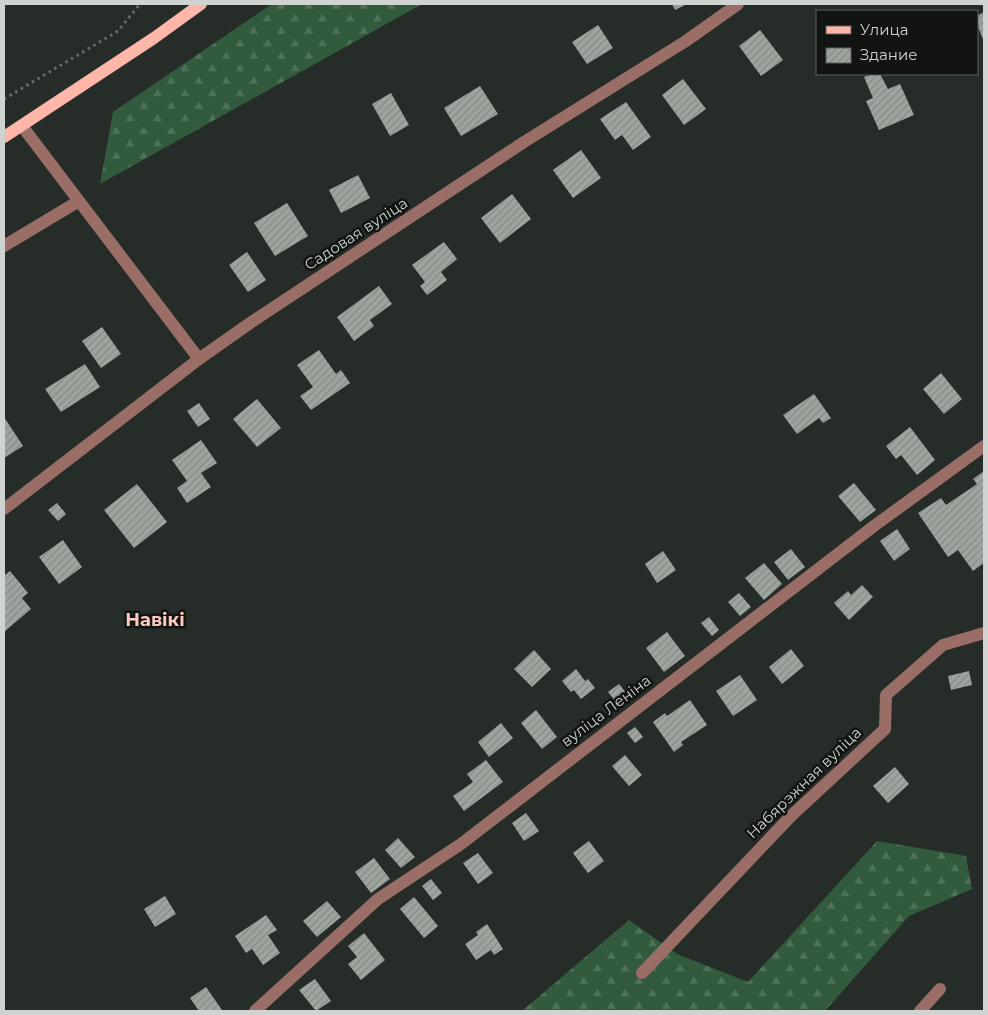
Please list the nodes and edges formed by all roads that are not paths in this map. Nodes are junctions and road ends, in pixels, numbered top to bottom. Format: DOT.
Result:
graph roads {
  1 [pos="200,4"];
  2 [pos="738,4"];
  3 [pos="22,126"];
  4 [pos="4,137"];
  5 [pos="79,201"];
  6 [pos="4,246"];
  7 [pos="199,359"];
  8 [pos="984,446"];
  9 [pos="4,509"];
  10 [pos="984,632"];
  11 [pos="642,973"];
  12 [pos="940,990"];
  13 [pos="256,1011"];
  14 [pos="920,1011"];
  1 -- 3 [label="main road"];
  2 -- 7 [label="street, Садовая вуліца"];
  3 -- 4 [label="main road"];
  3 -- 5 [label="street"];
  5 -- 6 [label="street"];
  5 -- 7 [label="street"];
  7 -- 9 [label="street, Садовая вуліца"];
  8 -- 13 [label="street, вуліца Леніна"];
  10 -- 11 [label="street, Набярэжная вуліца"];
  12 -- 14 [label="street"];
}
